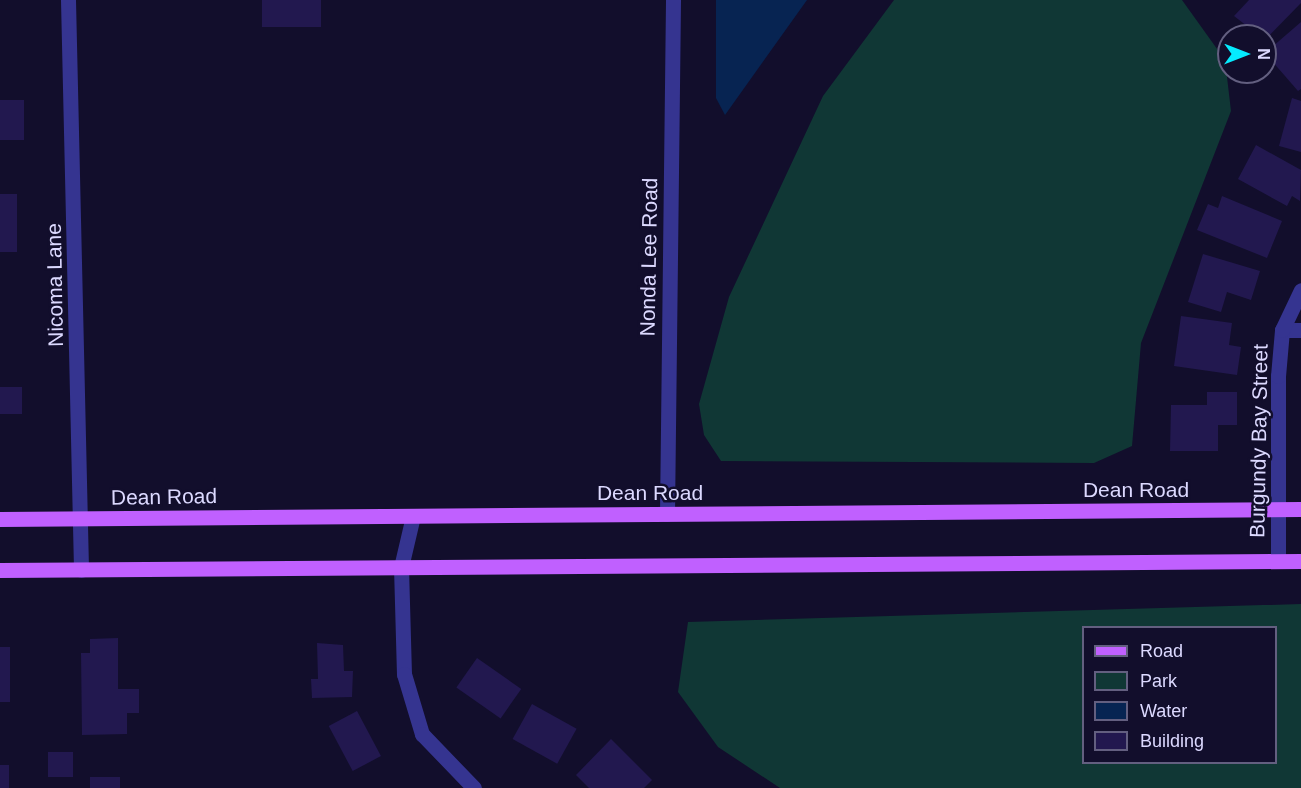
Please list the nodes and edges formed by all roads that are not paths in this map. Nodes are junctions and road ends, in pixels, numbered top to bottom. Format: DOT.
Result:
graph roads {
  1 [pos="68,0"];
  2 [pos="672,0"];
  3 [pos="1301,290"];
  4 [pos="1282,330"];
  5 [pos="1301,330"];
  6 [pos="1301,509"];
  7 [pos="1278,510"];
  8 [pos="667,514"];
  9 [pos="413,516"];
  10 [pos="0,519"];
  11 [pos="81,519"];
  12 [pos="1278,561"];
  13 [pos="1301,561"];
  14 [pos="401,567"];
  15 [pos="0,570"];
  16 [pos="81,570"];
  17 [pos="474,788"];
  1 -- 11 [label="street, Nicoma Lane"];
  2 -- 8 [label="street, Nonda Lee Road"];
  3 -- 4 [label="street, Burgundy Bay Street"];
  4 -- 5 [label="street"];
  4 -- 7 [label="street, Burgundy Bay Street"];
  6 -- 7 [label="main road, Dean Road"];
  7 -- 8 [label="main road, Dean Road"];
  7 -- 12 [label="street, Burgundy Bay Street"];
  8 -- 9 [label="main road, Dean Road"];
  9 -- 11 [label="main road, Dean Road"];
  9 -- 14 [label="street"];
  10 -- 11 [label="main road, Dean Road"];
  11 -- 16 [label="street, Nicoma Lane"];
  12 -- 13 [label="main road"];
  12 -- 14 [label="main road"];
  14 -- 16 [label="main road"];
  14 -- 17 [label="street"];
  15 -- 16 [label="main road"];
}
